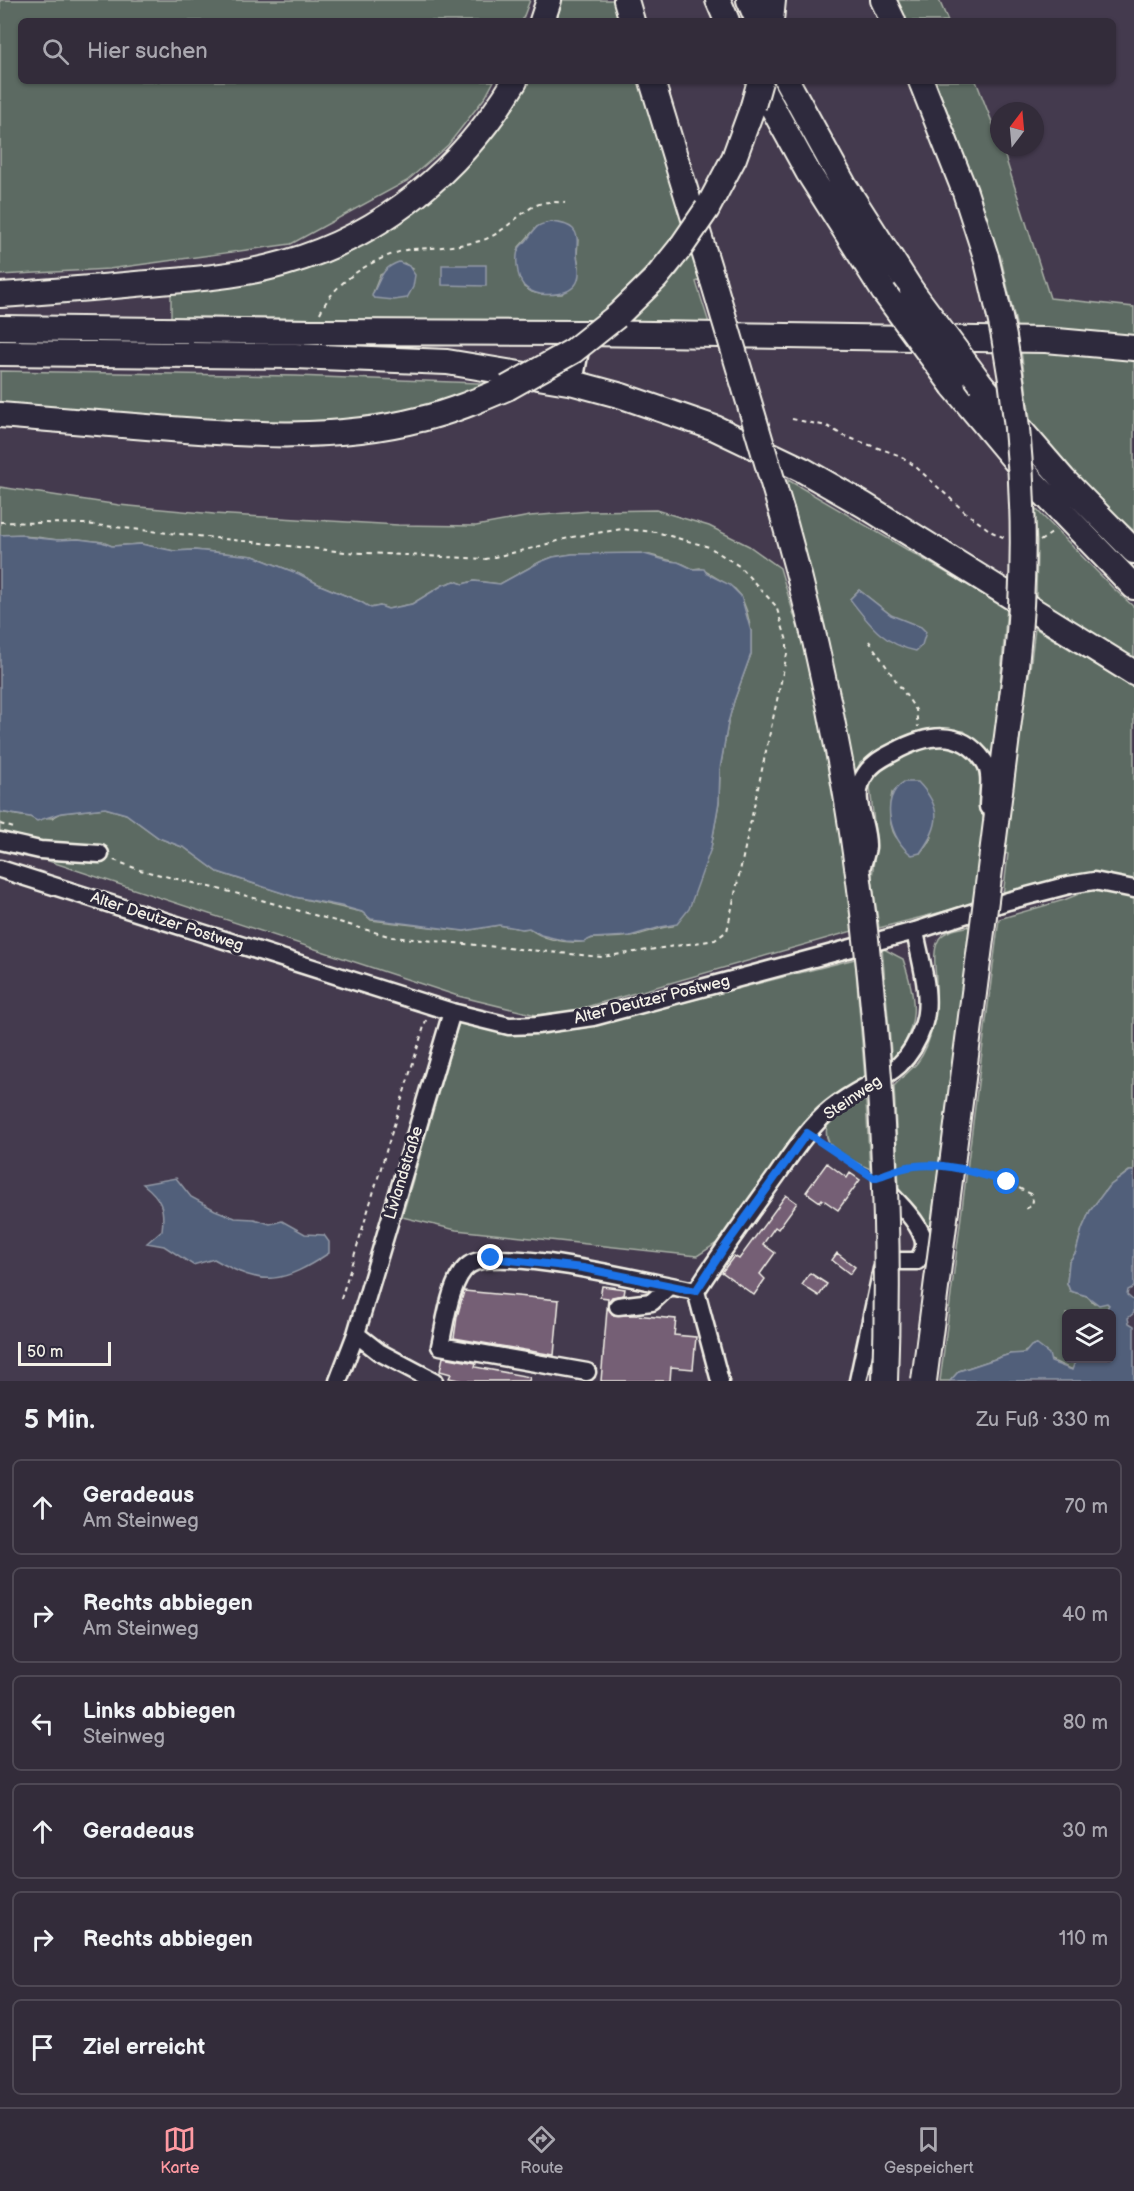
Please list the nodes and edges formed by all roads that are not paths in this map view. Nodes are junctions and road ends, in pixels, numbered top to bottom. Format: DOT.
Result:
graph roads {
  1 [pos="549,0"];
  2 [pos="626,0"];
  3 [pos="718,0"];
  4 [pos="749,0"];
  5 [pos="883,0"];
  6 [pos="768,13"];
  7 [pos="543,18"];
  8 [pos="631,18"];
  9 [pos="726,18"];
  10 [pos="892,18"];
  11 [pos="513,84"];
  12 [pos="653,84"];
  13 [pos="758,84"];
  14 [pos="761,84"];
  15 [pos="789,84"];
  16 [pos="922,84"];
  17 [pos="0,295"];
  18 [pos="0,328"];
  19 [pos="584,333"];
  20 [pos="1134,348"];
  21 [pos="0,353"];
  22 [pos="574,383"];
  23 [pos="0,415"];
  24 [pos="1134,551"];
  25 [pos="1134,587"];
  26 [pos="1134,673"];
  27 [pos="995,825"];
  28 [pos="0,841"];
  29 [pos="100,854"];
  30 [pos="0,869"];
  31 [pos="859,879"];
  32 [pos="1134,889"];
  33 [pos="915,931"];
  34 [pos="452,1012"];
  35 [pos="874,1178"];
  36 [pos="668,1287"];
  37 [pos="696,1291"];
  38 [pos="618,1306"];
  39 [pos="356,1334"];
  40 [pos="587,1372"];
  41 [pos="338,1381"];
  42 [pos="434,1381"];
  43 [pos="720,1381"];
  44 [pos="858,1381"];
  45 [pos="885,1381"];
  46 [pos="924,1381"];
  1 -- 7 [label="highway"];
  2 -- 8 [label="highway"];
  3 -- 9 [label="highway"];
  4 -- 6 [label="highway"];
  5 -- 10 [label="highway"];
  11 -- 17 [label="highway"];
  12 -- 31 [label="highway, bridge"];
  13 -- 23 [label="highway, bridge"];
  14 -- 25 [label="highway, bridge"];
  15 -- 24 [label="highway, bridge"];
  16 -- 27 [label="highway, bridge"];
  18 -- 19 [label="highway"];
  19 -- 20 [label="highway"];
  19 -- 22 [label="street"];
  21 -- 22 [label="highway"];
  22 -- 26 [label="highway"];
  27 -- 31 [label="street"];
  27 -- 46 [label="highway, bridge"];
  28 -- 29 [label="street"];
  30 -- 34 [label="street, Alter Deutzer Postweg"];
  31 -- 45 [label="highway, bridge"];
  32 -- 33 [label="street, Alter Deutzer Postweg"];
  33 -- 34 [label="street, Alter Deutzer Postweg"];
  33 -- 37 [label="street, Steinweg"];
  34 -- 39 [label="street, Livlandstraße"];
  35 -- 44 [label="street"];
  36 -- 37 [label="street"];
  36 -- 38 [label="street"];
  36 -- 40 [label="street"];
  37 -- 43 [label="street"];
  39 -- 41 [label="street, Livlandstraße"];
  39 -- 42 [label="street"];
}
